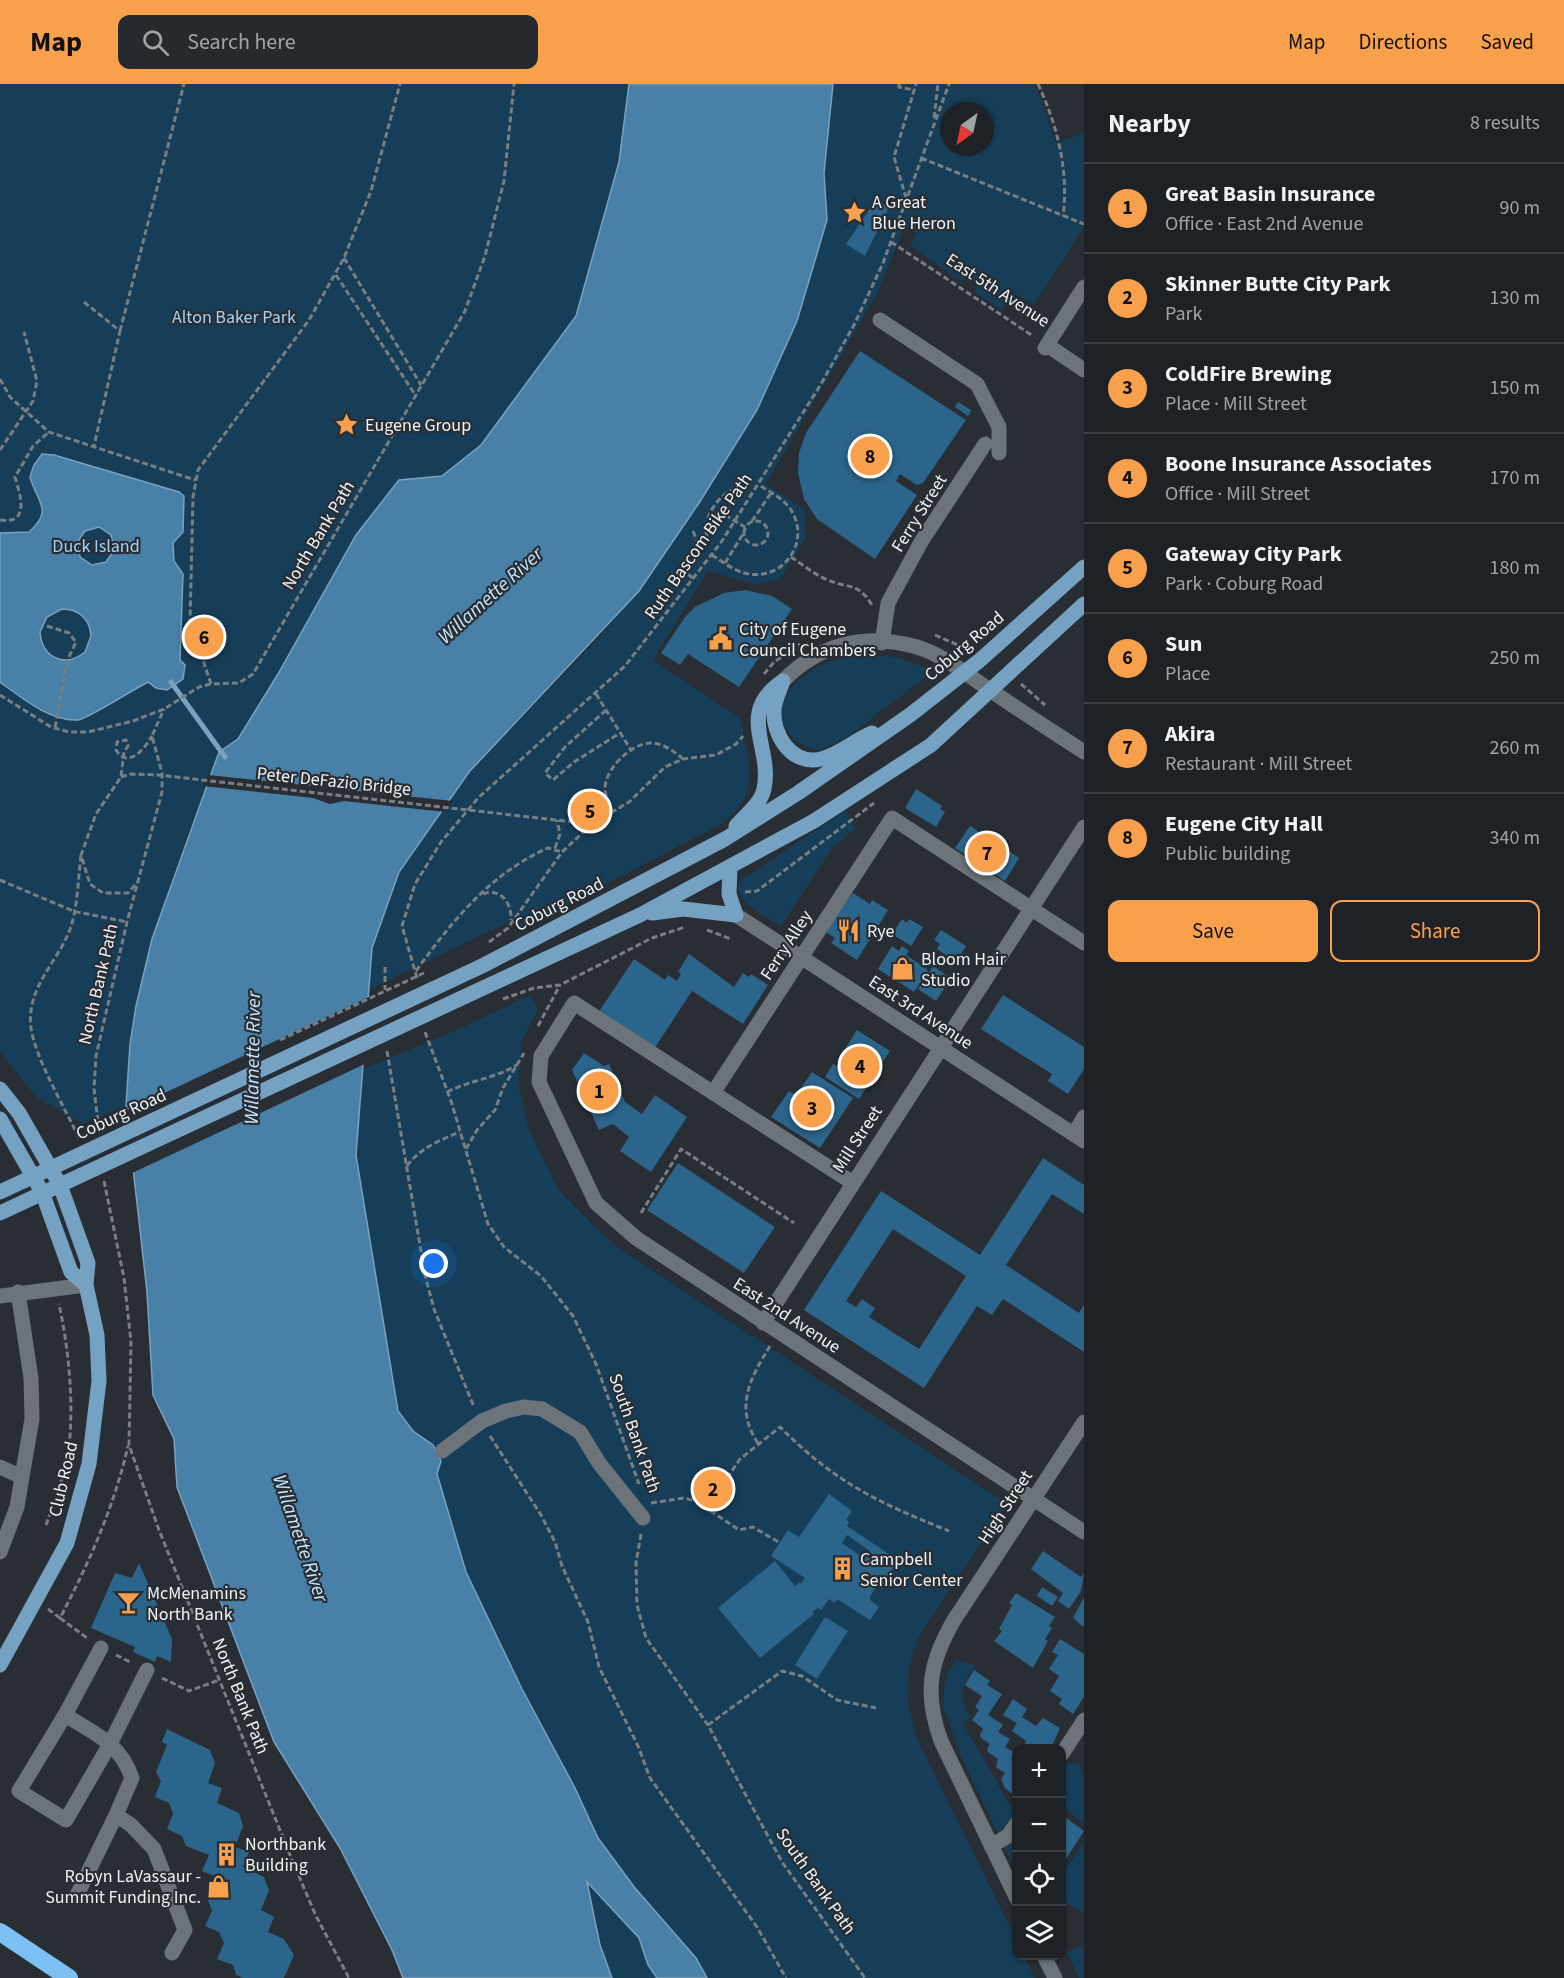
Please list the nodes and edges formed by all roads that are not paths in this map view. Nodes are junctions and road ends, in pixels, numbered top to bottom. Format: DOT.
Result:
graph roads {
  1 [pos="1084,287"];
  2 [pos="880,320"];
  3 [pos="1084,370"];
  4 [pos="986,444"];
  5 [pos="999,453"];
  6 [pos="1084,567"];
  7 [pos="1084,604"];
  8 [pos="883,635"];
  9 [pos="783,681"];
  10 [pos="910,715"];
  11 [pos="1084,752"];
  12 [pos="1084,827"];
  13 [pos="725,839"];
  14 [pos="730,868"];
  15 [pos="1030,909"];
  16 [pos="640,915"];
  17 [pos="736,915"];
  18 [pos="1084,943"];
  19 [pos="801,957"];
  20 [pos="940,1047"];
  21 [pos="0,1089"];
  22 [pos="713,1093"];
  23 [pos="1084,1117"];
  24 [pos="0,1119"];
  25 [pos="1079,1137"];
  26 [pos="852,1183"];
  27 [pos="0,1192"];
  28 [pos="0,1213"];
  29 [pos="86,1285"];
  30 [pos="18,1292"];
  31 [pos="0,1296"];
  32 [pos="763,1323"];
  33 [pos="1084,1422"];
  34 [pos="442,1451"];
  35 [pos="0,1467"];
  36 [pos="22,1477"];
  37 [pos="1033,1499"];
  38 [pos="645,1511"];
  39 [pos="1084,1532"];
  40 [pos="0,1551"];
  41 [pos="101,1648"];
  42 [pos="0,1665"];
  43 [pos="147,1671"];
  44 [pos="65,1715"];
  45 [pos="1084,1720"];
  46 [pos="110,1744"];
  47 [pos="1066,1748"];
  48 [pos="116,1815"];
  49 [pos="1012,1830"];
  50 [pos="991,1846"];
  51 [pos="1012,1889"];
  52 [pos="78,1893"];
  53 [pos="0,1932"];
  54 [pos="172,1953"];
  55 [pos="1046,1960"];
  56 [pos="69,1978"];
  57 [pos="1055,1978"];
  1 -- 3 [label="street, East 5th Avenue"];
  2 -- 5 [label="street"];
  4 -- 8 [label="street, Ferry Street"];
  6 -- 10 [label="main road, Coburg Road"];
  7 -- 14 [label="main road"];
  8 -- 9 [label="street"];
  8 -- 11 [label="street"];
  9 -- 10 [label="main road"];
  9 -- 13 [label="main road"];
  10 -- 13 [label="main road, Coburg Road"];
  12 -- 15 [label="street, Mill Street"];
  13 -- 27 [label="main road, Coburg Road"];
  14 -- 16 [label="main road"];
  14 -- 17 [label="main road"];
  15 -- 18 [label="street"];
  15 -- 19 [label="street, Ferry Alley"];
  15 -- 20 [label="street, Mill Street"];
  16 -- 17 [label="main road"];
  16 -- 28 [label="main road"];
  17 -- 19 [label="street, East 3rd Avenue"];
  19 -- 20 [label="street, East 3rd Avenue"];
  19 -- 22 [label="street, Ferry Alley"];
  20 -- 25 [label="street, East 3rd Avenue"];
  20 -- 26 [label="street, Mill Street"];
  21 -- 29 [label="main road, Club Road"];
  22 -- 26 [label="street"];
  22 -- 32 [label="street, East 2nd Avenue"];
  23 -- 25 [label="street"];
  24 -- 29 [label="main road, Club Road"];
  26 -- 32 [label="street, Mill Street"];
  29 -- 30 [label="street"];
  29 -- 42 [label="main road, Club Road"];
  30 -- 31 [label="street"];
  30 -- 36 [label="street"];
  32 -- 37 [label="street, East 2nd Avenue"];
  33 -- 37 [label="street, High Street"];
  34 -- 38 [label="street"];
  35 -- 36 [label="street"];
  36 -- 40 [label="street"];
  37 -- 39 [label="street, East 2nd Avenue"];
  37 -- 50 [label="street, High Street"];
  41 -- 44 [label="street"];
  43 -- 46 [label="street"];
  44 -- 46 [label="street"];
  44 -- 46 [label="street"];
  45 -- 47 [label="street"];
  46 -- 48 [label="street"];
  48 -- 52 [label="street"];
  48 -- 54 [label="street"];
  49 -- 50 [label="street"];
  50 -- 51 [label="street, High Street"];
  53 -- 56 [label="highway"];
  55 -- 57 [label="street"];
}
